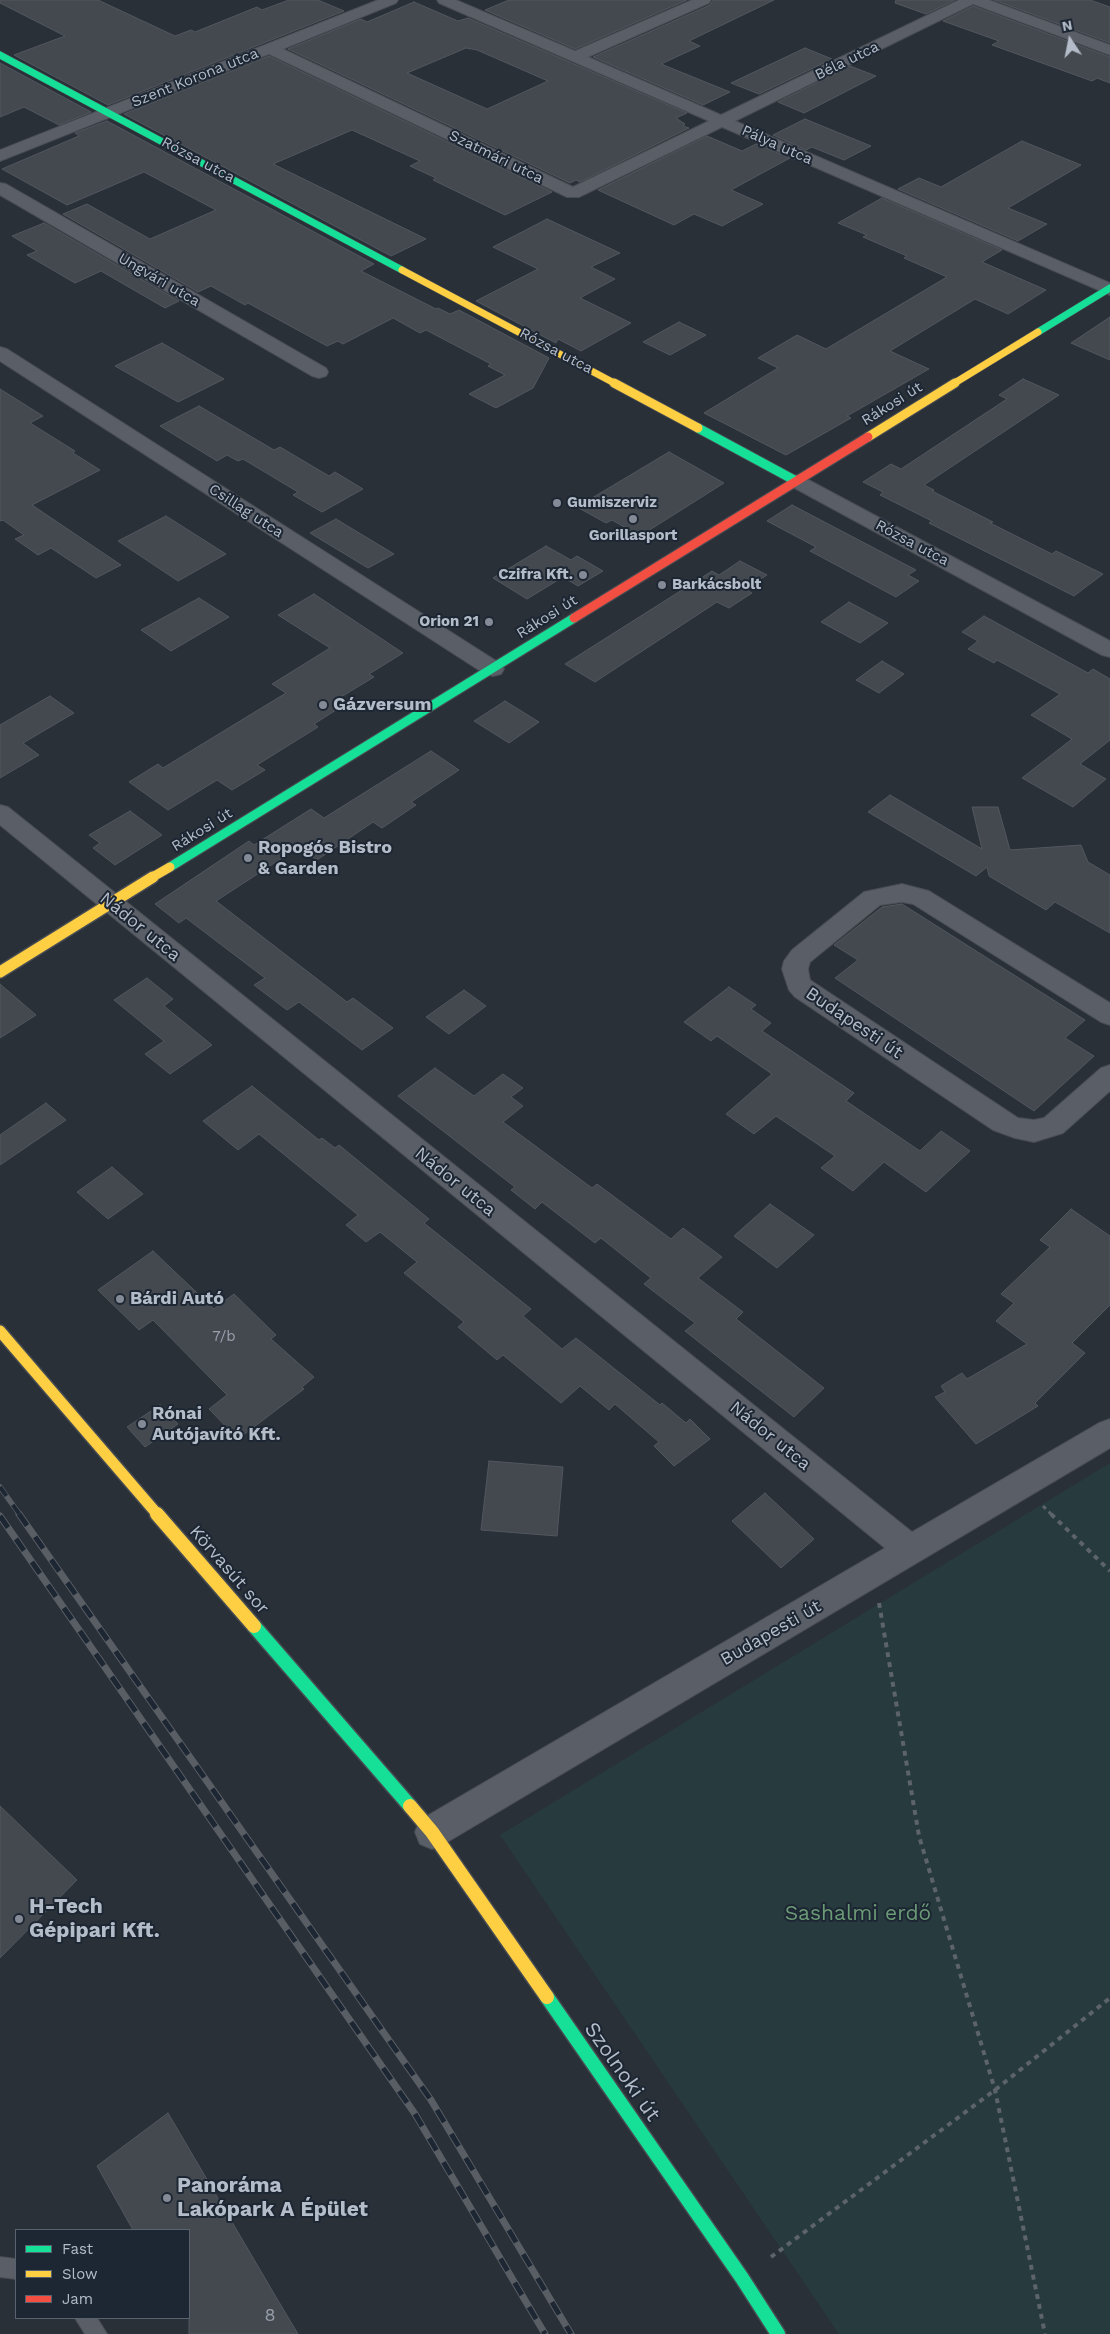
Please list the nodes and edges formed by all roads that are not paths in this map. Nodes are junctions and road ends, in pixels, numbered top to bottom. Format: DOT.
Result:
graph roads {
  1 [pos="391,0"];
  2 [pos="444,0"];
  3 [pos="704,0"];
  4 [pos="971,0"];
  5 [pos="975,0"];
  6 [pos="269,48"];
  7 [pos="1110,50"];
  8 [pos="0,54"];
  9 [pos="575,57"];
  10 [pos="110,113"];
  11 [pos="723,122"];
  12 [pos="0,156"];
  13 [pos="0,188"];
  14 [pos="1109,289"];
  15 [pos="0,353"];
  16 [pos="318,372"];
  17 [pos="796,481"];
  18 [pos="1110,650"];
  19 [pos="492,669"];
  20 [pos="0,813"];
  21 [pos="112,904"];
  22 [pos="0,972"];
  23 [pos="1110,1014"];
  24 [pos="1104,1091"];
  25 [pos="0,1331"];
  26 [pos="1110,1432"];
  27 [pos="911,1550"];
  28 [pos="432,1832"];
  29 [pos="0,2267"];
  30 [pos="15,2269"];
  31 [pos="86,2319"];
  32 [pos="97,2334"];
  33 [pos="778,2334"];
  1 -- 6 [label="street, Szent Korona utca"];
  2 -- 9 [label="street, Pálya utca"];
  3 -- 9 [label="street"];
  4 -- 11 [label="street, Béla utca"];
  5 -- 7 [label="street"];
  6 -- 10 [label="street, Szent Korona utca"];
  6 -- 11 [label="street, Szatmári utca"];
  8 -- 10 [label="street, Rózsa utca"];
  9 -- 11 [label="street, Pálya utca"];
  10 -- 12 [label="street, Szent Korona utca"];
  10 -- 17 [label="street, Rózsa utca"];
  11 -- 14 [label="street, Pálya utca"];
  13 -- 16 [label="street, Ungvári utca"];
  14 -- 17 [label="street, Rákosi út"];
  15 -- 19 [label="street, Csillag utca"];
  17 -- 18 [label="street, Rózsa utca"];
  17 -- 19 [label="street, Rákosi út"];
  19 -- 21 [label="street, Rákosi út"];
  20 -- 21 [label="street, Nádor utca"];
  21 -- 22 [label="street, Rákosi út"];
  21 -- 27 [label="street, Nádor utca"];
  23 -- 24 [label="street, Budapesti út"];
  25 -- 28 [label="street, Körvasút sor"];
  26 -- 27 [label="street, Budapesti út"];
  27 -- 28 [label="street, Budapesti út"];
  28 -- 33 [label="street, Szolnoki út"];
  29 -- 30 [label="lane"];
  31 -- 32 [label="lane"];
}
